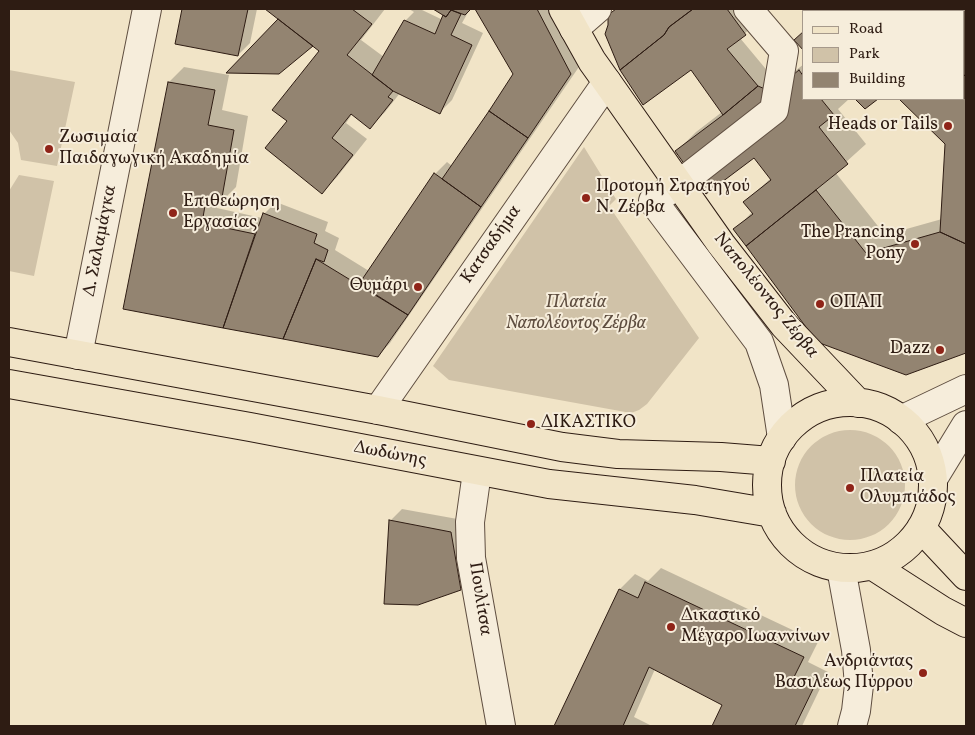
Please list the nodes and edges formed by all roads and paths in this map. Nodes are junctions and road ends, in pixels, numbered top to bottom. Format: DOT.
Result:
graph roads {
  1 [pos="148,9"];
  2 [pos="597,9"];
  3 [pos="748,9"];
  4 [pos="568,19"];
  5 [pos="607,82"];
  6 [pos="678,185"];
  7 [pos="9,342"];
  8 [pos="78,355"];
  9 [pos="9,384"];
  10 [pos="966,389"];
  11 [pos="858,403"];
  12 [pos="378,410"];
  13 [pos="901,420"];
  14 [pos="966,425"];
  15 [pos="777,450"];
  16 [pos="477,472"];
  17 [pos="933,479"];
  18 [pos="772,513"];
  19 [pos="921,528"];
  20 [pos="873,566"];
  21 [pos="841,568"];
  22 [pos="966,576"];
  23 [pos="966,623"];
  24 [pos="501,726"];
  25 [pos="852,726"];
  1 -- 8 [label="street, Δ. Σαλαμάγκα"];
  2 -- 4 [label="street"];
  3 -- 6 [label="street"];
  4 -- 5 [label="main road, Ναπολέοντος Ζέρβα"];
  5 -- 6 [label="main road, Ναπολέοντος Ζέρβα"];
  5 -- 12 [label="street, Κατσαδήμα"];
  6 -- 11 [label="main road, Ναπολέοντος Ζέρβα"];
  6 -- 15 [label="street"];
  7 -- 8 [label="main road"];
  8 -- 12 [label="main road"];
  9 -- 16 [label="main road, Δωδώνης"];
  10 -- 13 [label="street"];
  11 -- 13 [label="main road"];
  11 -- 15 [label="main road"];
  12 -- 15 [label="main road"];
  13 -- 17 [label="main road"];
  14 -- 17 [label="street"];
  15 -- 18 [label="main road"];
  16 -- 18 [label="main road, Δωδώνης"];
  16 -- 24 [label="street, Πουλίτσα"];
  17 -- 19 [label="main road"];
  18 -- 21 [label="main road"];
  19 -- 20 [label="main road"];
  19 -- 22 [label="main road"];
  20 -- 21 [label="main road"];
  20 -- 23 [label="main road"];
  21 -- 25 [label="street"];
}
